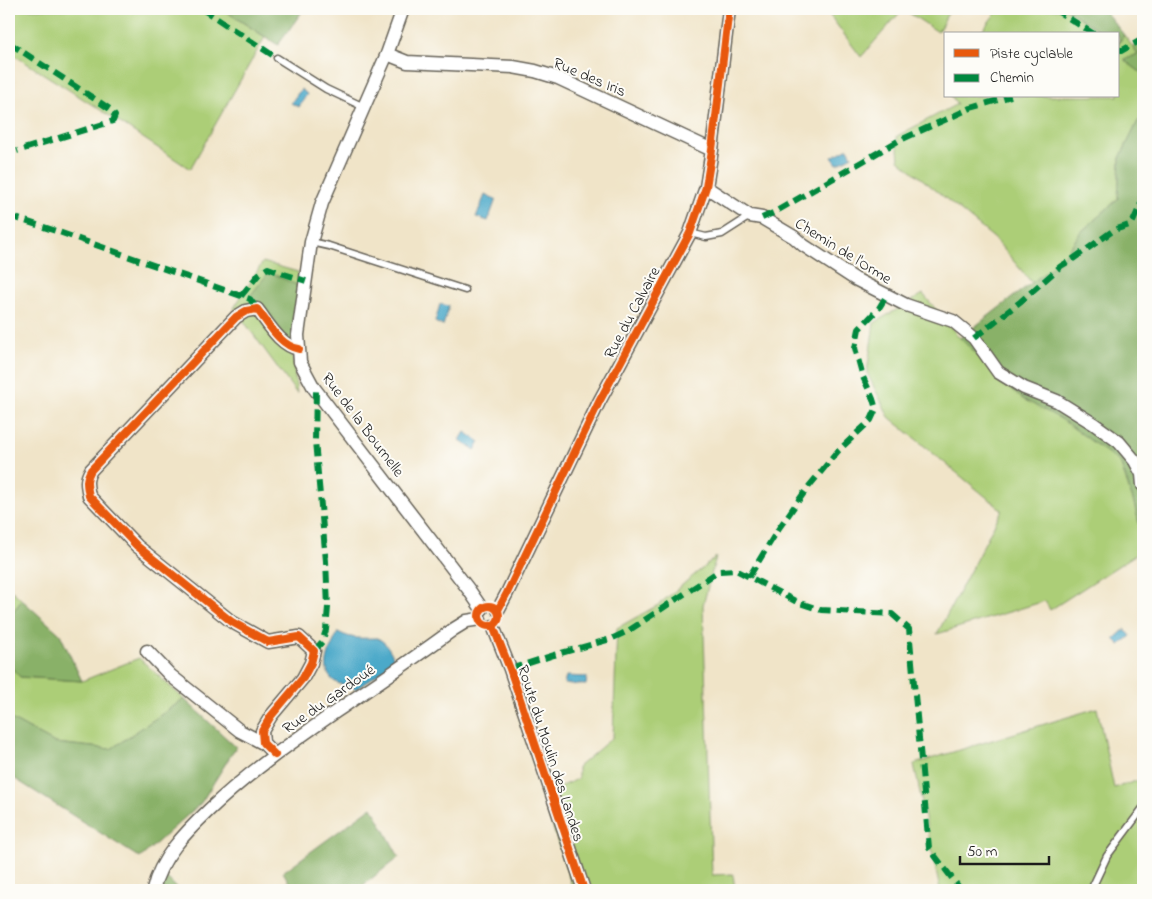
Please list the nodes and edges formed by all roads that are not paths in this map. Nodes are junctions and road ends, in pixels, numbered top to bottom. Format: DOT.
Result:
graph roads {
  1 [pos="403,9"];
  2 [pos="729,9"];
  3 [pos="387,54"];
  4 [pos="277,58"];
  5 [pos="364,107"];
  6 [pos="712,150"];
  7 [pos="706,187"];
  8 [pos="750,216"];
  9 [pos="690,233"];
  10 [pos="311,242"];
  11 [pos="465,290"];
  12 [pos="299,349"];
  13 [pos="1143,485"];
  14 [pos="498,610"];
  15 [pos="481,614"];
  16 [pos="493,626"];
  17 [pos="146,651"];
  18 [pos="263,743"];
  19 [pos="275,755"];
  20 [pos="1143,808"];
  21 [pos="153,890"];
  22 [pos="584,890"];
  23 [pos="1091,890"];
  1 -- 3 [label="street, Rue de la Bournelle"];
  2 -- 6 [label="street, Rue du Calvaire"];
  3 -- 5 [label="street, Rue de la Bournelle"];
  3 -- 6 [label="street, Rue des Iris"];
  4 -- 5 [label="lane"];
  5 -- 10 [label="street, Rue de la Bournelle"];
  6 -- 7 [label="street, Rue du Calvaire"];
  7 -- 8 [label="street, Chemin de l'Orme"];
  7 -- 9 [label="street, Rue du Calvaire"];
  8 -- 9 [label="lane"];
  8 -- 13 [label="street, Chemin de l'Orme"];
  9 -- 14 [label="street, Rue du Calvaire"];
  10 -- 11 [label="lane"];
  10 -- 12 [label="street, Rue de la Bournelle"];
  12 -- 15 [label="street, Rue de la Bournelle"];
  12 -- 18 [label="street"];
  14 -- 15 [label="street"];
  14 -- 16 [label="street"];
  15 -- 16 [label="street"];
  15 -- 19 [label="street, Rue du Gardoué"];
  16 -- 22 [label="street, Route du Moulin des Landes"];
  17 -- 18 [label="street"];
  18 -- 19 [label="street"];
  19 -- 21 [label="street, Rue du Gardoué"];
  20 -- 23 [label="lane"];
}
